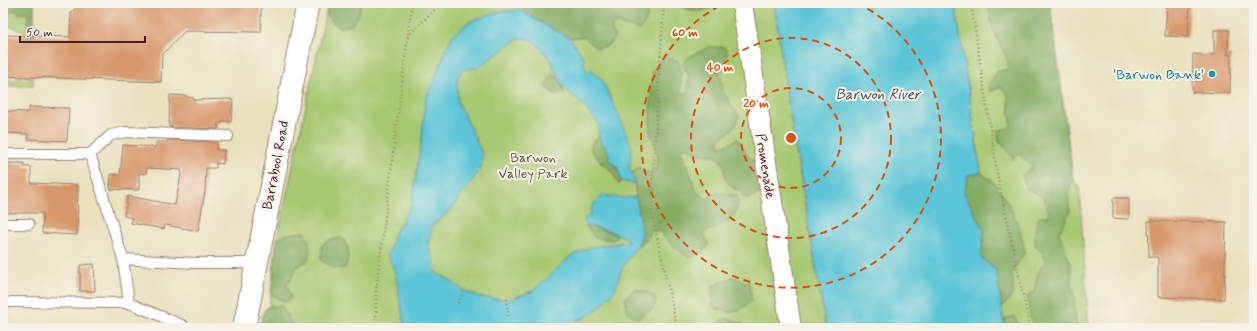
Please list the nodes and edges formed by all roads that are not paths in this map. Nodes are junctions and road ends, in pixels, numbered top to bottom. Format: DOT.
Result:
graph roads {
  1 [pos="308,3"];
  2 [pos="742,3"];
  3 [pos="228,136"];
  4 [pos="3,154"];
  5 [pos="90,154"];
  6 [pos="3,224"];
  7 [pos="29,224"];
  8 [pos="123,258"];
  9 [pos="257,263"];
  10 [pos="12,302"];
  11 [pos="129,303"];
  12 [pos="185,328"];
  13 [pos="244,328"];
  14 [pos="791,328"];
  1 -- 9 [label="street, Barrabool Road"];
  2 -- 14 [label="street, Promenade"];
  3 -- 5 [label="lane"];
  4 -- 5 [label="lane"];
  5 -- 8 [label="lane"];
  6 -- 7 [label="lane"];
  8 -- 9 [label="lane"];
  8 -- 11 [label="lane"];
  9 -- 13 [label="street, Barrabool Road"];
  10 -- 11 [label="lane"];
  11 -- 12 [label="lane"];
}
